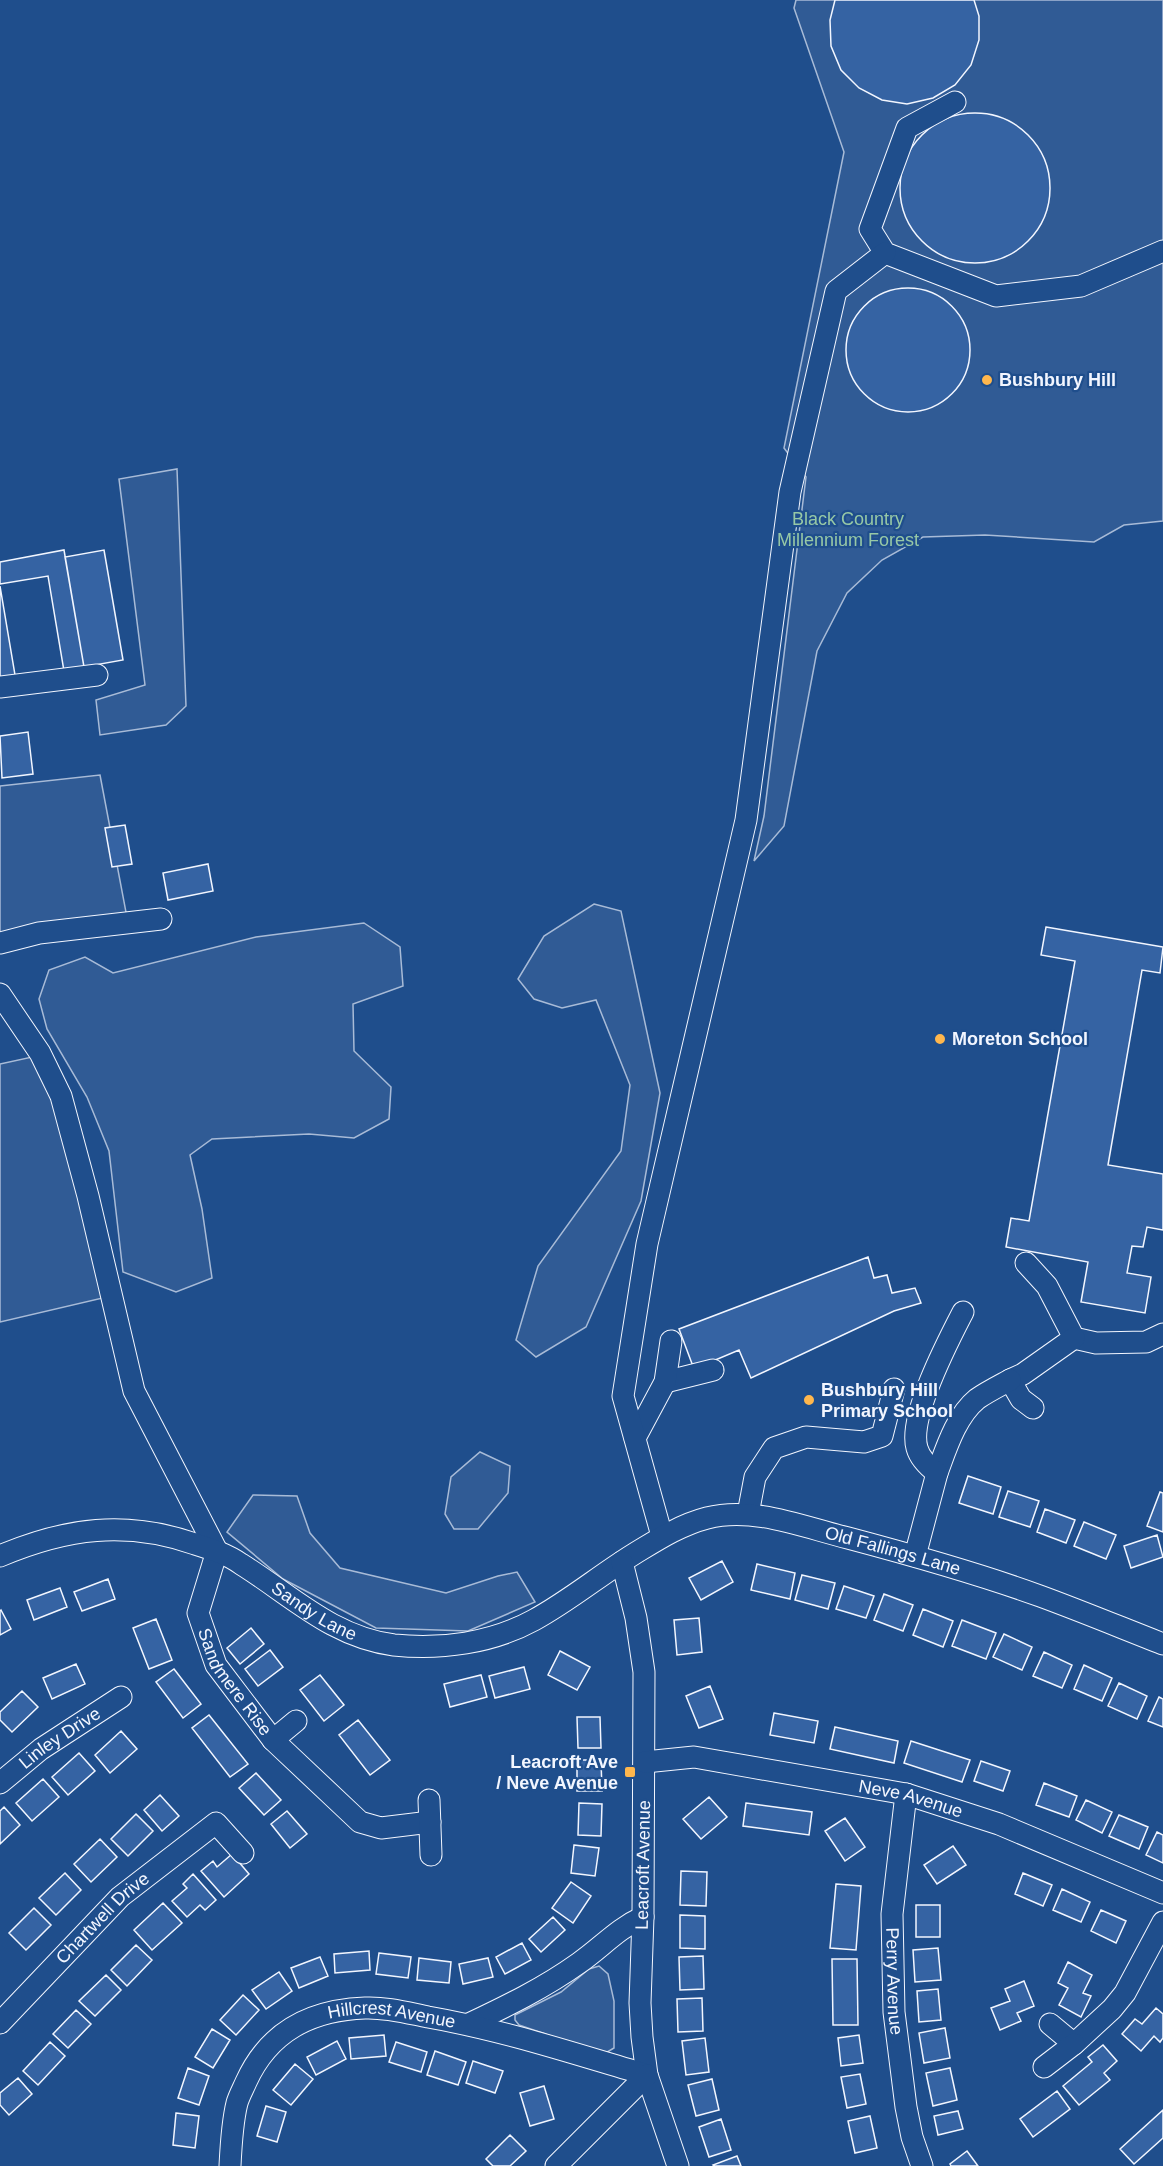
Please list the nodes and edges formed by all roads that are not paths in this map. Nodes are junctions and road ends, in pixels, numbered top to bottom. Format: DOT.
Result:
graph roads {
  1 [pos="955,102"];
  2 [pos="1163,251"];
  3 [pos="885,252"];
  4 [pos="97,675"];
  5 [pos="0,687"];
  6 [pos="161,919"];
  7 [pos="0,943"];
  8 [pos="0,994"];
  9 [pos="1026,1263"];
  10 [pos="963,1312"];
  11 [pos="1163,1334"];
  12 [pos="1074,1338"];
  13 [pos="671,1341"];
  14 [pos="713,1370"];
  15 [pos="1010,1380"];
  16 [pos="665,1382"];
  17 [pos="894,1389"];
  18 [pos="1033,1408"];
  19 [pos="635,1438"];
  20 [pos="937,1473"];
  21 [pos="748,1514"];
  22 [pos="662,1536"];
  23 [pos="217,1551"];
  24 [pos="915,1556"];
  25 [pos="0,1557"];
  26 [pos="622,1562"];
  27 [pos="1163,1644"];
  28 [pos="121,1697"];
  29 [pos="296,1721"];
  30 [pos="273,1740"];
  31 [pos="645,1762"];
  32 [pos="0,1783"];
  33 [pos="906,1794"];
  34 [pos="429,1800"];
  35 [pos="430,1822"];
  36 [pos="243,1853"];
  37 [pos="431,1855"];
  38 [pos="1163,1893"];
  39 [pos="643,1917"];
  40 [pos="1163,1922"];
  41 [pos="0,2023"];
  42 [pos="469,2024"];
  43 [pos="1050,2024"];
  44 [pos="1074,2044"];
  45 [pos="1044,2067"];
  46 [pos="647,2075"];
  47 [pos="230,2166"];
  48 [pos="556,2166"];
  49 [pos="678,2166"];
  50 [pos="922,2166"];
  1 -- 3 [label="street"];
  2 -- 3 [label="street"];
  3 -- 19 [label="street"];
  4 -- 5 [label="street"];
  6 -- 7 [label="street"];
  8 -- 23 [label="street"];
  9 -- 12 [label="street"];
  10 -- 20 [label="street"];
  11 -- 12 [label="street"];
  12 -- 15 [label="street"];
  13 -- 16 [label="street"];
  14 -- 16 [label="street"];
  15 -- 18 [label="street"];
  15 -- 20 [label="street"];
  16 -- 19 [label="street"];
  17 -- 21 [label="street"];
  19 -- 22 [label="street"];
  20 -- 24 [label="street"];
  21 -- 22 [label="street, Old Fallings Lane"];
  21 -- 24 [label="street, Old Fallings Lane"];
  22 -- 26 [label="street, Old Fallings Lane"];
  23 -- 25 [label="street, Sandy Lane"];
  23 -- 26 [label="street, Sandy Lane"];
  23 -- 30 [label="street, Sandmere Rise"];
  24 -- 27 [label="street, Old Fallings Lane"];
  26 -- 31 [label="street, Leacroft Avenue"];
  28 -- 32 [label="street, Linley Drive"];
  29 -- 30 [label="street, Sandmere Rise"];
  30 -- 35 [label="street, Sandmere Rise"];
  31 -- 33 [label="street, Neve Avenue"];
  31 -- 39 [label="street, Leacroft Avenue"];
  33 -- 38 [label="street, Neve Avenue"];
  33 -- 50 [label="street, Perry Avenue"];
  34 -- 35 [label="street"];
  35 -- 37 [label="street"];
  36 -- 41 [label="street, Chartwell Drive"];
  39 -- 42 [label="street"];
  39 -- 46 [label="street, Leacroft Avenue"];
  40 -- 44 [label="street"];
  42 -- 46 [label="street, Hillcrest Avenue"];
  42 -- 47 [label="street, Hillcrest Avenue"];
  43 -- 44 [label="street"];
  44 -- 45 [label="street"];
  46 -- 48 [label="street"];
  46 -- 49 [label="street, Leacroft Avenue"];
}
